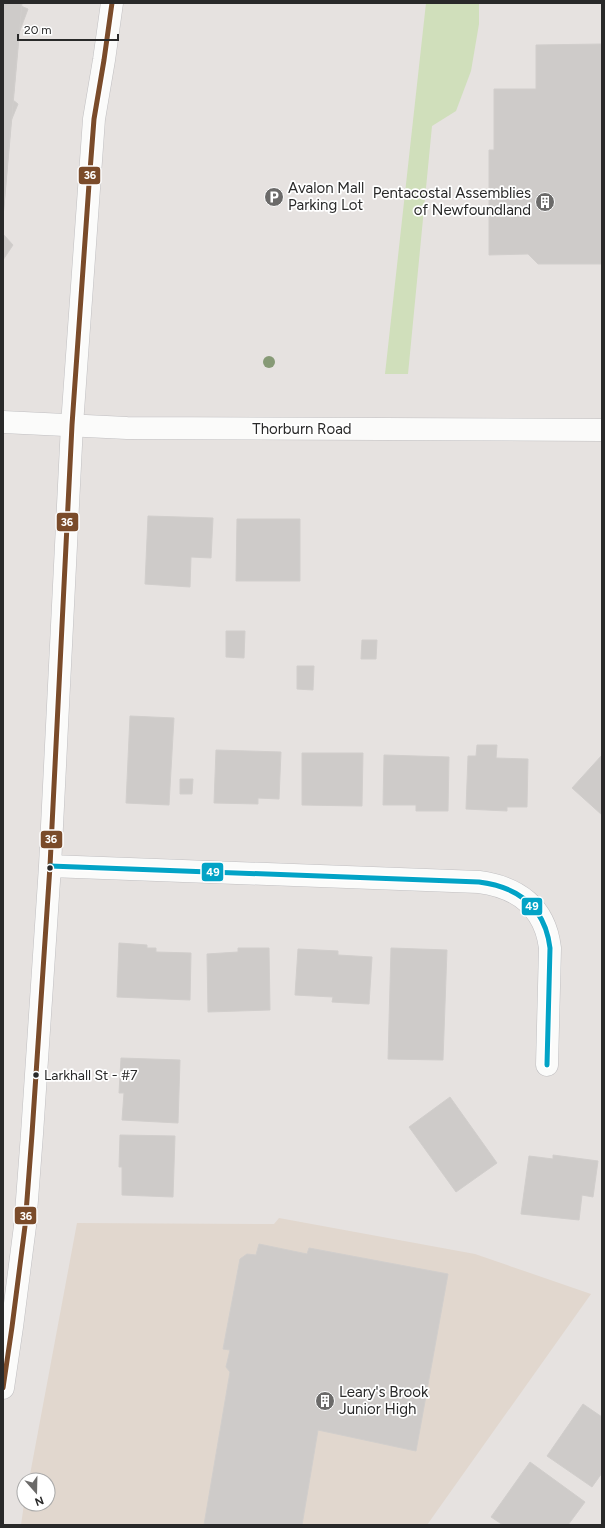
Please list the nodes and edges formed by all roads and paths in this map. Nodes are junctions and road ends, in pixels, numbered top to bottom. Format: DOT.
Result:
graph roads {
  1 [pos="112,3"];
  2 [pos="3,422"];
  3 [pos="72,426"];
  4 [pos="602,430"];
  5 [pos="50,866"];
  6 [pos="547,1065"];
  7 [pos="3,1388"];
  1 -- 3 [label="street"];
  2 -- 3 [label="street, Thorburn Road"];
  3 -- 4 [label="street, Thorburn Road"];
  3 -- 5 [label="street"];
  5 -- 6 [label="street"];
  5 -- 7 [label="street"];
}
